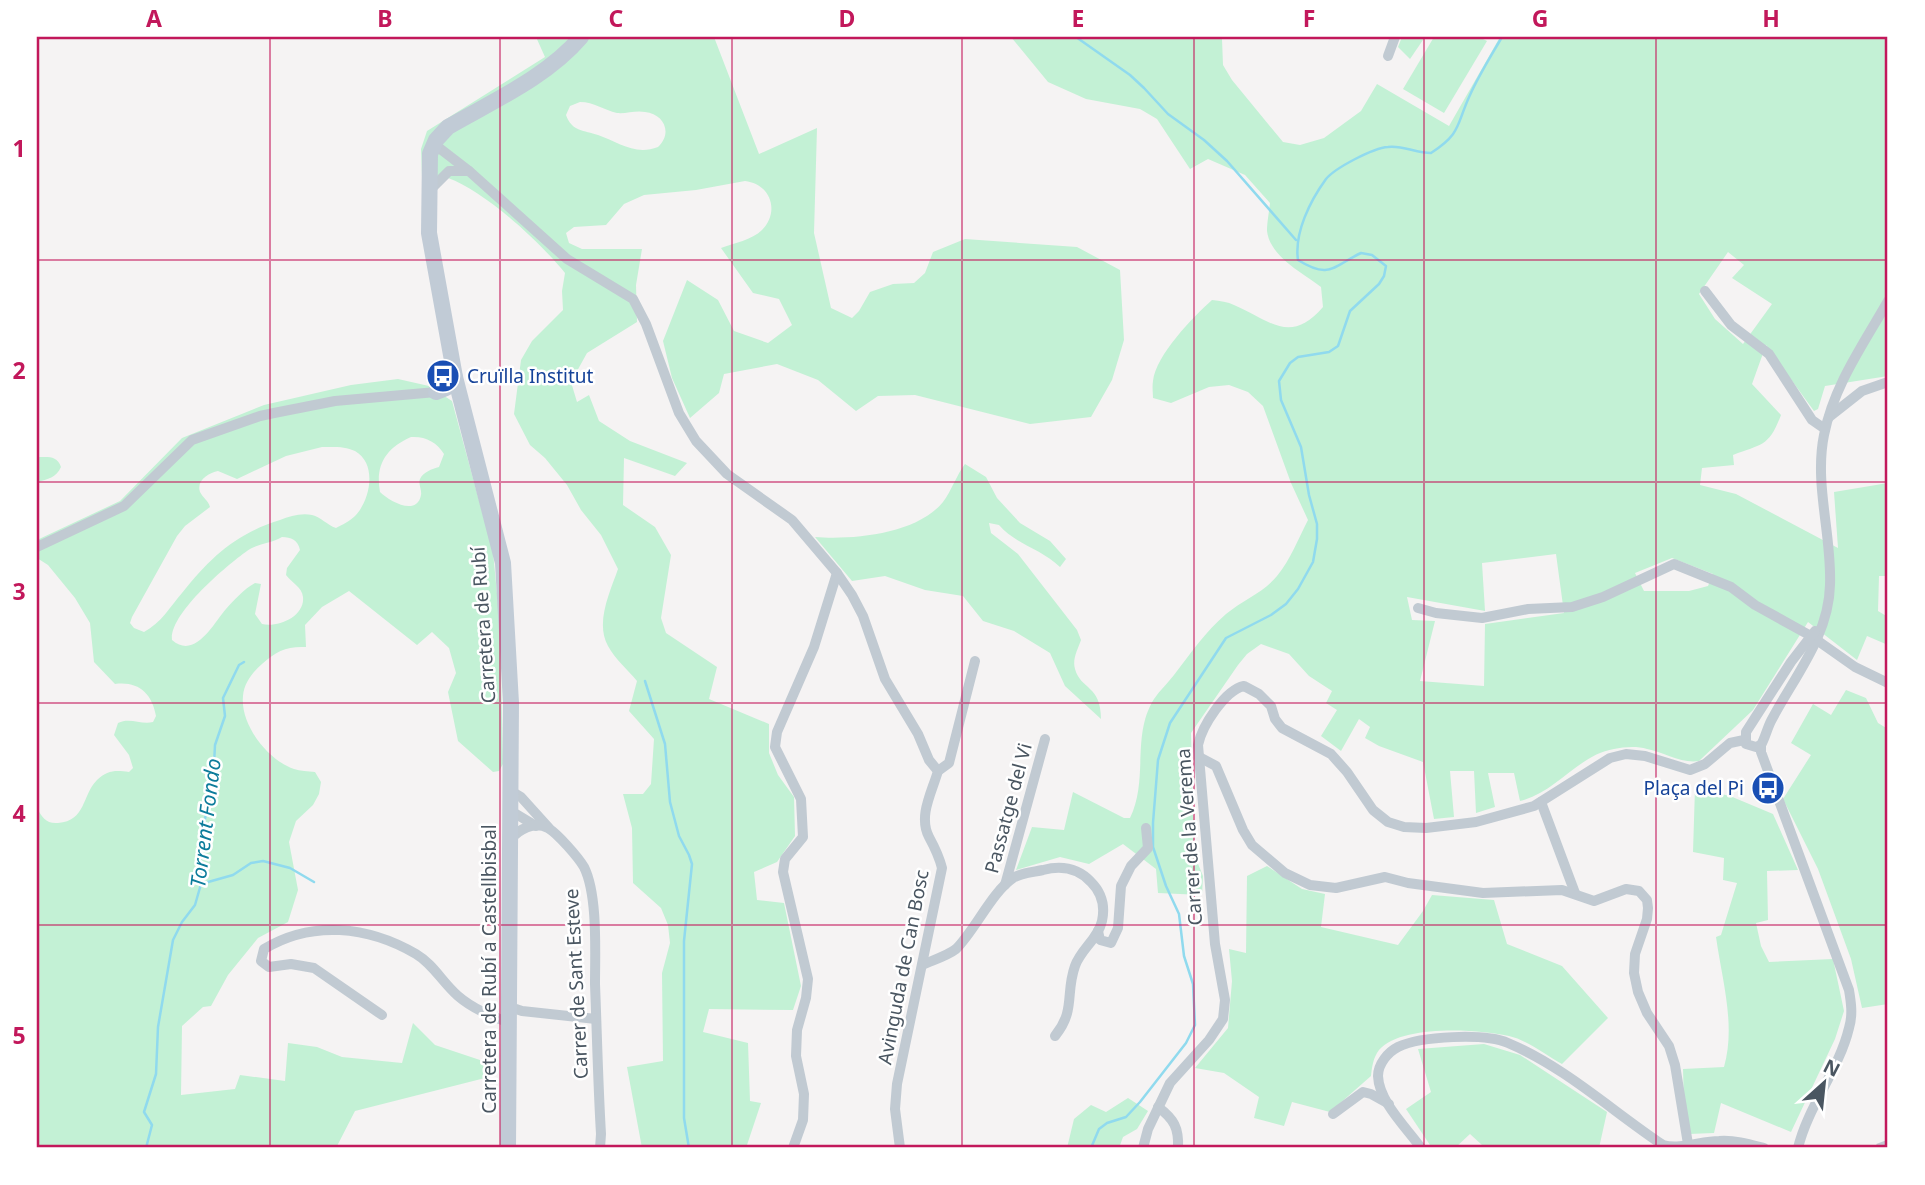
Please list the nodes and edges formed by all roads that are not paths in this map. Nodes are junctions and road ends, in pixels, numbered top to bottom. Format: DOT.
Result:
graph roads {
  1 [pos="581,37"];
  2 [pos="1395,37"];
  3 [pos="1388,57"];
  4 [pos="438,160"];
  5 [pos="469,171"];
  6 [pos="1705,291"];
  7 [pos="1888,301"];
  8 [pos="455,377"];
  9 [pos="1888,383"];
  10 [pos="436,392"];
  11 [pos="460,397"];
  12 [pos="1829,417"];
  13 [pos="1825,429"];
  14 [pos="37,547"];
  15 [pos="837,573"];
  16 [pos="1418,608"];
  17 [pos="1814,638"];
  18 [pos="975,661"];
  19 [pos="1888,683"];
  20 [pos="1746,734"];
  21 [pos="1045,738"];
  22 [pos="1762,741"];
  23 [pos="1199,757"];
  24 [pos="938,771"];
  25 [pos="510,801"];
  26 [pos="1541,802"];
  27 [pos="536,826"];
  28 [pos="1146,828"];
  29 [pos="551,830"];
  30 [pos="510,840"];
  31 [pos="1004,887"];
  32 [pos="1575,893"];
  33 [pos="1098,931"];
  34 [pos="922,965"];
  35 [pos="382,1015"];
  36 [pos="510,1015"];
  37 [pos="596,1019"];
  38 [pos="1055,1036"];
  39 [pos="1389,1104"];
  40 [pos="1158,1107"];
  41 [pos="1333,1114"];
  42 [pos="1688,1144"];
  43 [pos="1888,1145"];
  44 [pos="508,1148"];
  45 [pos="600,1148"];
  46 [pos="793,1148"];
  47 [pos="900,1148"];
  48 [pos="1143,1148"];
  49 [pos="1178,1148"];
  50 [pos="1422,1148"];
  51 [pos="1764,1148"];
  52 [pos="1798,1148"];
  53 [pos="1880,1148"];
  1 -- 4 [label="street"];
  2 -- 3 [label="street"];
  4 -- 5 [label="street"];
  4 -- 5 [label="street"];
  4 -- 8 [label="street, Carretera de Rubí"];
  5 -- 15 [label="street"];
  6 -- 13 [label="street"];
  7 -- 12 [label="street"];
  8 -- 10 [label="street"];
  8 -- 11 [label="street, Carretera de Rubí"];
  9 -- 12 [label="street"];
  10 -- 11 [label="street"];
  10 -- 14 [label="street"];
  11 -- 25 [label="street, Carretera de Rubí"];
  12 -- 13 [label="street"];
  13 -- 17 [label="street"];
  15 -- 24 [label="street"];
  15 -- 46 [label="street"];
  16 -- 17 [label="street"];
  17 -- 19 [label="street"];
  17 -- 20 [label="street, Carrer de la Verema"];
  17 -- 22 [label="street"];
  18 -- 24 [label="street, Avinguda de Can Bosc"];
  20 -- 22 [label="street"];
  20 -- 22 [label="street"];
  20 -- 26 [label="street, Carrer de la Verema"];
  21 -- 31 [label="street, Passatge del Vi"];
  22 -- 52 [label="street"];
  23 -- 26 [label="street, Carrer de la Verema"];
  23 -- 32 [label="street"];
  23 -- 40 [label="street, Carrer de la Verema"];
  24 -- 34 [label="street, Avinguda de Can Bosc"];
  25 -- 27 [label="street"];
  25 -- 29 [label="street, Carrer de Sant Esteve"];
  25 -- 30 [label="street, Carretera de Rubí a Castellbisbal"];
  26 -- 32 [label="street"];
  27 -- 29 [label="street"];
  27 -- 30 [label="street"];
  28 -- 33 [label="street"];
  29 -- 37 [label="street, Carrer de Sant Esteve"];
  30 -- 36 [label="street, Carretera de Rubí a Castellbisbal"];
  31 -- 33 [label="street"];
  31 -- 34 [label="street"];
  32 -- 42 [label="street"];
  33 -- 38 [label="street"];
  34 -- 47 [label="street, Avinguda de Can Bosc"];
  35 -- 36 [label="street"];
  36 -- 37 [label="street"];
  36 -- 44 [label="street, Carretera de Rubí a Castellbisbal"];
  37 -- 45 [label="street, Carrer de Sant Esteve"];
  39 -- 41 [label="street"];
  39 -- 42 [label="street"];
  39 -- 50 [label="street"];
  40 -- 48 [label="street, Carrer de la Verema"];
  40 -- 49 [label="street"];
  42 -- 51 [label="street"];
  43 -- 53 [label="street"];
}
